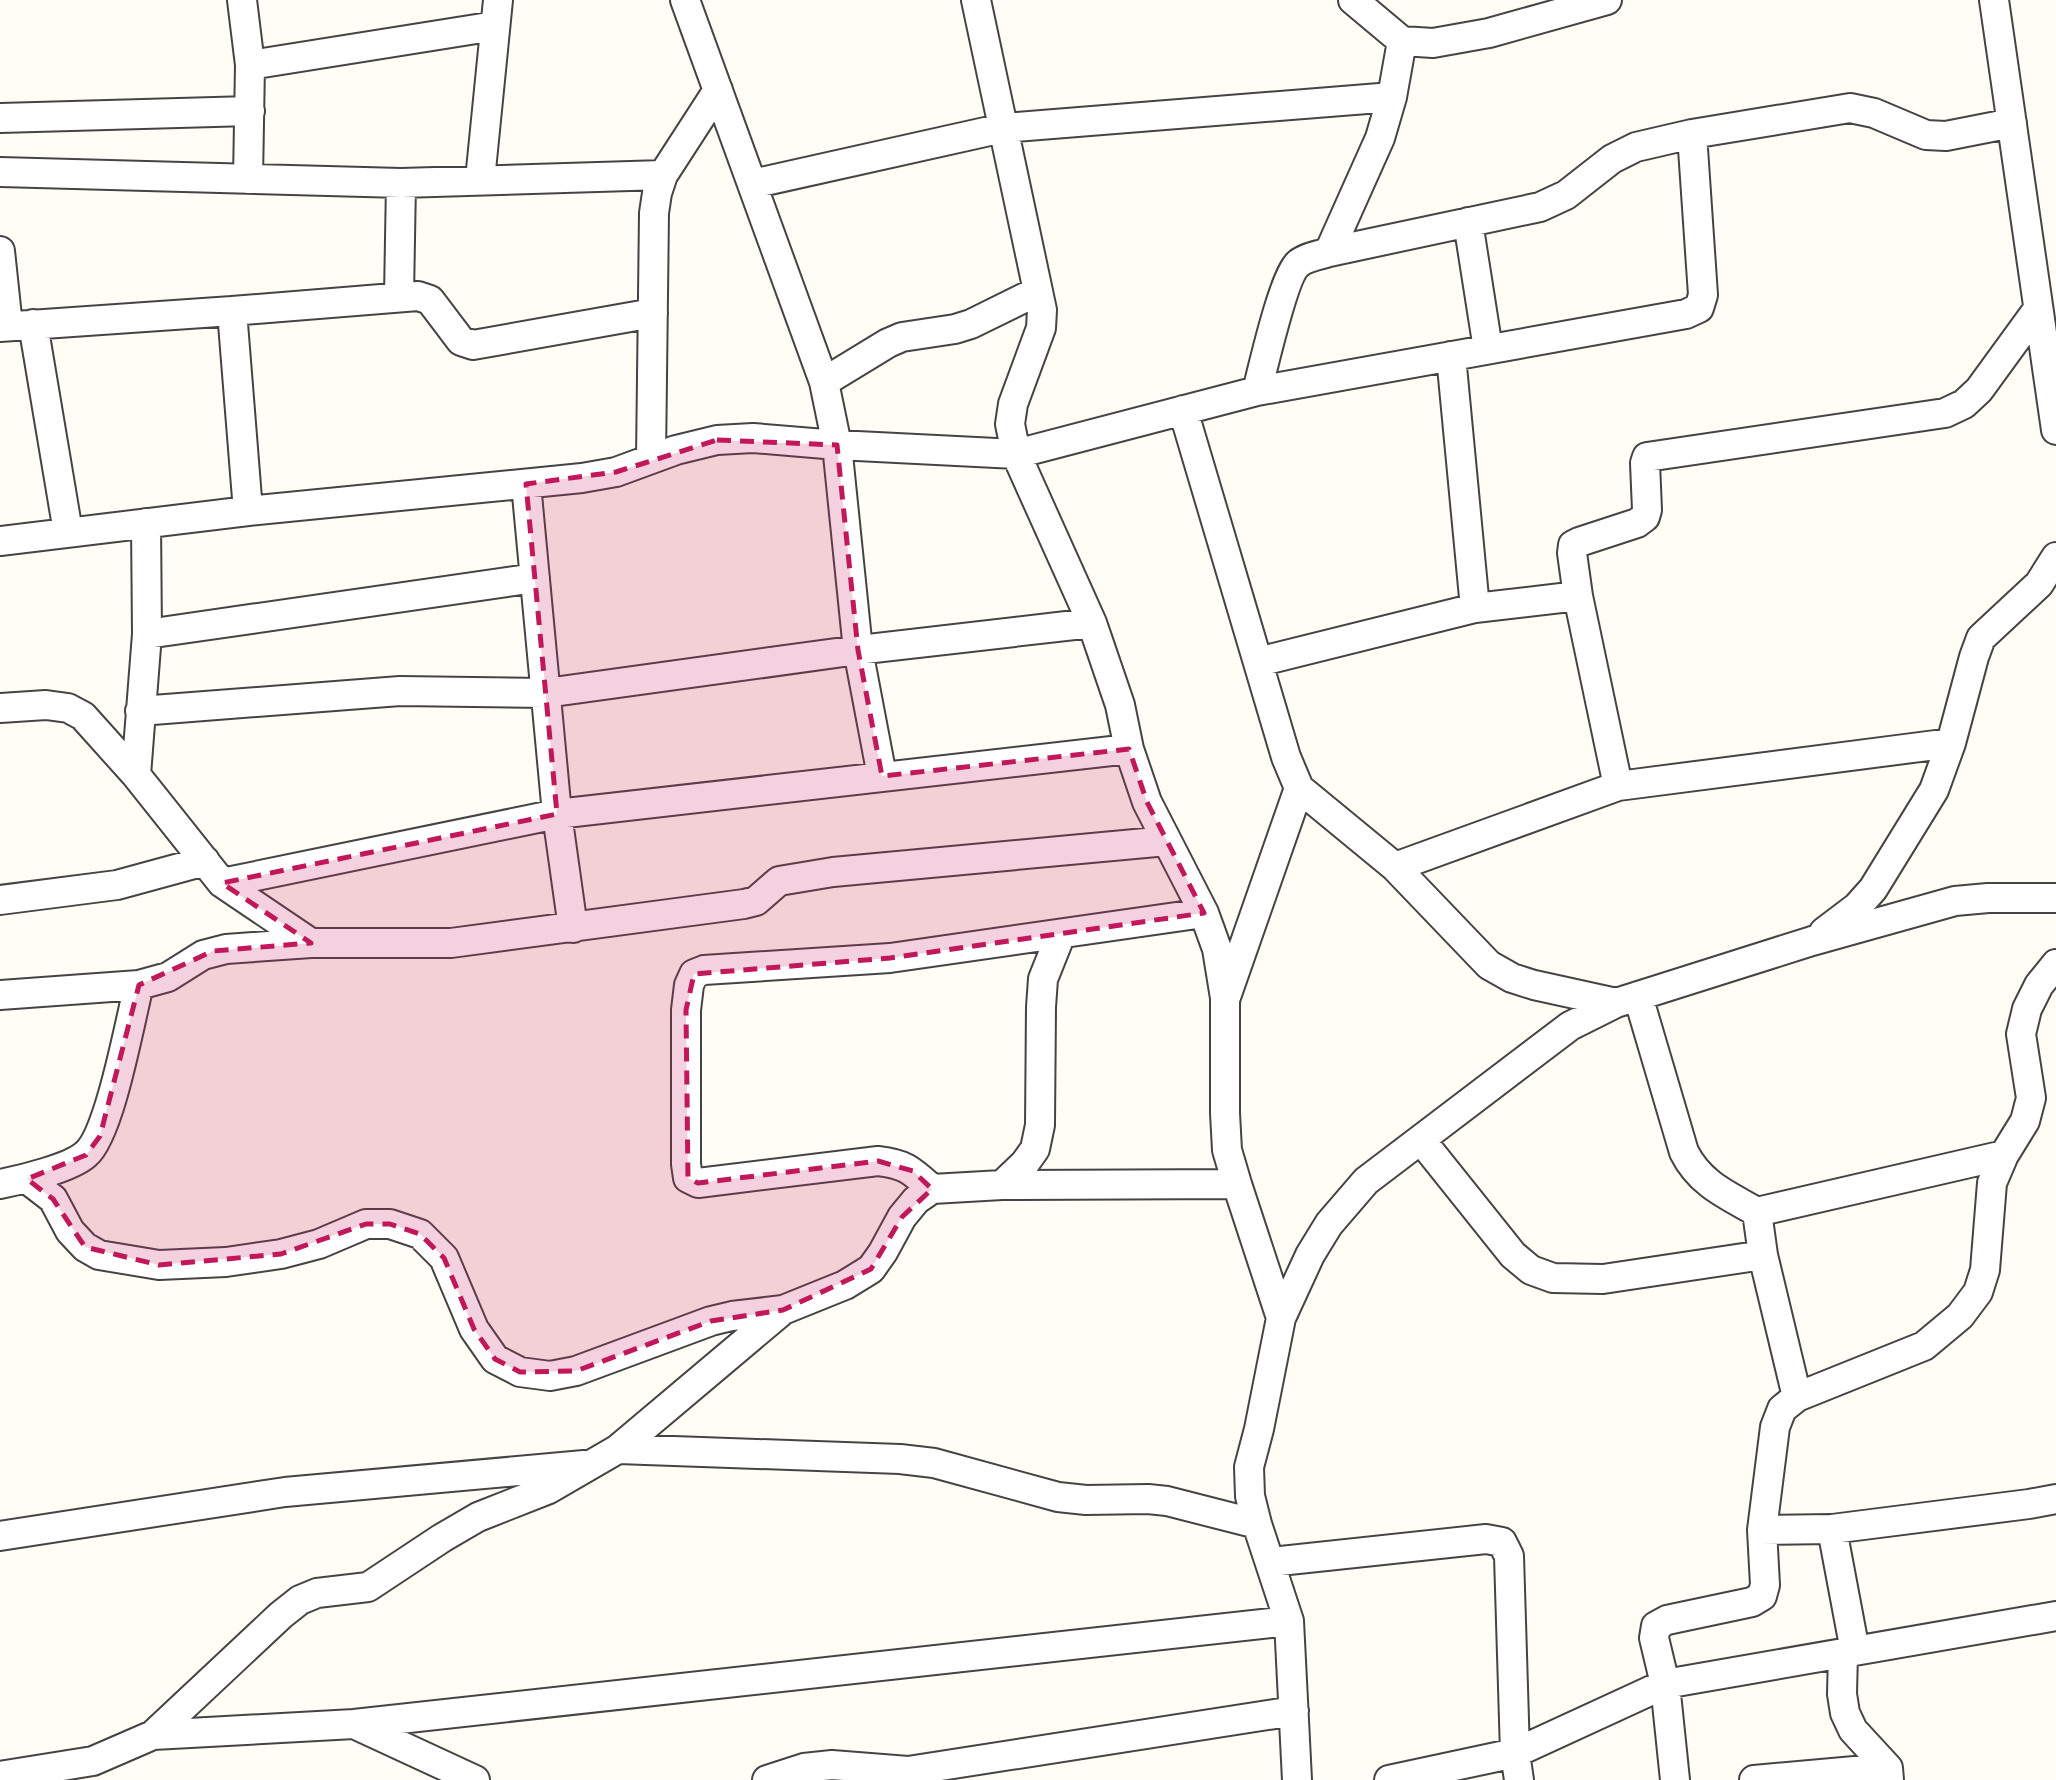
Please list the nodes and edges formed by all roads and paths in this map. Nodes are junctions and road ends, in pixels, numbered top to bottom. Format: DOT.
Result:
graph roads {
  1 [pos="242,0"];
  2 [pos="685,0"];
  3 [pos="976,0"];
  4 [pos="1353,0"];
  5 [pos="1607,0"];
  6 [pos="1994,0"];
  7 [pos="496,13"];
  8 [pos="1402,41"];
  9 [pos="250,65"];
  10 [pos="718,90"];
  11 [pos="1392,97"];
  12 [pos="250,111"];
  13 [pos="0,118"];
  14 [pos="2012,123"];
  15 [pos="1003,128"];
  16 [pos="1692,134"];
  17 [pos="0,172"];
  18 [pos="663,175"];
  19 [pos="248,179"];
  20 [pos="480,180"];
  21 [pos="401,183"];
  22 [pos="752,184"];
  23 [pos="1468,222"];
  24 [pos="0,251"];
  25 [pos="1329,252"];
  26 [pos="1038,291"];
  27 [pos="399,296"];
  28 [pos="2038,309"];
  29 [pos="232,311"];
  30 [pos="653,313"];
  31 [pos="14,326"];
  32 [pos="1488,349"];
  33 [pos="1451,356"];
  34 [pos="824,382"];
  35 [pos="1256,391"];
  36 [pos="1184,410"];
  37 [pos="2056,430"];
  38 [pos="837,445"];
  39 [pos="1016,454"];
  40 [pos="651,459"];
  41 [pos="526,484"];
  42 [pos="248,511"];
  43 [pos="146,523"];
  44 [pos="68,533"];
  45 [pos="0,541"];
  46 [pos="2056,557"];
  47 [pos="535,578"];
  48 [pos="1578,596"];
  49 [pos="1475,608"];
  50 [pos="1093,623"];
  51 [pos="147,634"];
  52 [pos="858,650"];
  53 [pos="1258,662"];
  54 [pos="545,693"];
  55 [pos="0,708"];
  56 [pos="140,711"];
  57 [pos="1951,743"];
  58 [pos="1129,749"];
  59 [pos="136,775"];
  60 [pos="882,776"];
  61 [pos="1618,786"];
  62 [pos="1299,788"];
  63 [pos="557,814"];
  64 [pos="1167,841"];
  65 [pos="205,861"];
  66 [pos="1395,867"];
  67 [pos="222,883"];
  68 [pos="2056,898"];
  69 [pos="0,901"];
  70 [pos="1204,913"];
  71 [pos="573,928"];
  72 [pos="1061,934"];
  73 [pos="1812,941"];
  74 [pos="311,943"];
  75 [pos="2056,964"];
  76 [pos="139,985"];
  77 [pos="0,995"];
  78 [pos="1225,998"];
  79 [pos="1627,999"];
  80 [pos="1420,1140"];
  81 [pos="2004,1155"];
  82 [pos="13,1182"];
  83 [pos="1237,1184"];
  84 [pos="1002,1185"];
  85 [pos="932,1189"];
  86 [pos="1757,1212"];
  87 [pos="1763,1255"];
  88 [pos="783,1310"];
  89 [pos="1281,1318"];
  90 [pos="1797,1397"];
  91 [pos="618,1449"];
  92 [pos="593,1464"];
  93 [pos="2056,1499"];
  94 [pos="1257,1524"];
  95 [pos="1832,1529"];
  96 [pos="1762,1530"];
  97 [pos="0,1536"];
  98 [pos="1270,1562"];
  99 [pos="2056,1616"];
  100 [pos="1289,1621"];
  101 [pos="1849,1652"];
  102 [pos="1665,1684"];
  103 [pos="1294,1712"];
  104 [pos="355,1724"];
  105 [pos="153,1735"];
  106 [pos="1517,1767"];
  107 [pos="88,1770"];
  108 [pos="1889,1774"];
  109 [pos="0,1776"];
  110 [pos="475,1780"];
  111 [pos="766,1780"];
  112 [pos="1297,1780"];
  113 [pos="1389,1780"];
  114 [pos="1675,1780"];
  115 [pos="1754,1780"];
  1 -- 9 [label="street"];
  2 -- 10 [label="street"];
  3 -- 15 [label="street"];
  4 -- 8 [label="street"];
  5 -- 8 [label="street"];
  6 -- 14 [label="street"];
  7 -- 9 [label="street"];
  7 -- 20 [label="street"];
  8 -- 11 [label="street"];
  9 -- 12 [label="street"];
  10 -- 18 [label="street"];
  10 -- 22 [label="street"];
  11 -- 15 [label="street"];
  11 -- 25 [label="street"];
  12 -- 13 [label="street"];
  12 -- 19 [label="street"];
  14 -- 16 [label="street"];
  14 -- 28 [label="street"];
  15 -- 22 [label="street"];
  15 -- 26 [label="street"];
  16 -- 23 [label="street"];
  16 -- 32 [label="street"];
  17 -- 19 [label="street"];
  18 -- 20 [label="street"];
  18 -- 30 [label="street"];
  19 -- 21 [label="street"];
  20 -- 21 [label="street"];
  21 -- 27 [label="street"];
  22 -- 34 [label="street"];
  23 -- 25 [label="street"];
  23 -- 32 [label="street"];
  24 -- 31 [label="street"];
  25 -- 35 [label="street"];
  26 -- 34 [label="street"];
  26 -- 39 [label="street"];
  27 -- 29 [label="street"];
  27 -- 30 [label="street"];
  28 -- 37 [label="street"];
  28 -- 48 [label="street"];
  29 -- 31 [label="street"];
  29 -- 42 [label="street"];
  30 -- 40 [label="street"];
  31 -- 44 [label="street"];
  32 -- 33 [label="street"];
  33 -- 35 [label="street"];
  33 -- 49 [label="street"];
  34 -- 38 [label="street"];
  35 -- 36 [label="street"];
  36 -- 39 [label="street"];
  36 -- 53 [label="street"];
  38 -- 39 [label="street"];
  38 -- 40 [label="street"];
  38 -- 52 [label="street"];
  39 -- 50 [label="street"];
  40 -- 41 [label="street"];
  41 -- 42 [label="street"];
  41 -- 47 [label="street"];
  42 -- 43 [label="street"];
  43 -- 44 [label="street"];
  43 -- 51 [label="street"];
  44 -- 45 [label="street"];
  46 -- 57 [label="street"];
  47 -- 51 [label="street"];
  47 -- 54 [label="street"];
  48 -- 49 [label="street"];
  48 -- 61 [label="street"];
  49 -- 53 [label="street"];
  50 -- 52 [label="street"];
  50 -- 58 [label="street"];
  51 -- 56 [label="street"];
  52 -- 54 [label="street"];
  52 -- 60 [label="street"];
  53 -- 62 [label="street"];
  54 -- 56 [label="street"];
  54 -- 63 [label="street"];
  55 -- 59 [label="street"];
  56 -- 59 [label="street"];
  57 -- 61 [label="street"];
  57 -- 73 [label="street"];
  58 -- 60 [label="street"];
  58 -- 64 [label="street"];
  59 -- 65 [label="street"];
  60 -- 63 [label="street"];
  61 -- 66 [label="street"];
  62 -- 66 [label="street"];
  62 -- 78 [label="street"];
  63 -- 67 [label="street"];
  63 -- 71 [label="street"];
  64 -- 70 [label="street"];
  64 -- 71 [label="street"];
  65 -- 67 [label="street"];
  65 -- 69 [label="street"];
  66 -- 79 [label="street"];
  67 -- 74 [label="street"];
  68 -- 73 [label="street"];
  70 -- 72 [label="street"];
  70 -- 78 [label="street"];
  71 -- 74 [label="street"];
  72 -- 84 [label="street"];
  72 -- 85 [label="street"];
  73 -- 79 [label="street"];
  74 -- 76 [label="street"];
  75 -- 81 [label="street"];
  76 -- 77 [label="street"];
  76 -- 82 [label="street"];
  78 -- 83 [label="street"];
  79 -- 80 [label="street"];
  79 -- 86 [label="street"];
  80 -- 87 [label="street"];
  80 -- 89 [label="street"];
  81 -- 86 [label="street"];
  81 -- 90 [label="street"];
  82 -- 88 [label="street"];
  83 -- 84 [label="street"];
  83 -- 89 [label="street"];
  84 -- 85 [label="street"];
  85 -- 88 [label="street"];
  86 -- 87 [label="street"];
  87 -- 90 [label="street"];
  88 -- 91 [label="street"];
  89 -- 94 [label="street"];
  90 -- 96 [label="street"];
  91 -- 92 [label="street"];
  91 -- 94 [label="street"];
  92 -- 97 [label="street"];
  92 -- 105 [label="street"];
  93 -- 95 [label="street"];
  94 -- 98 [label="street"];
  95 -- 96 [label="street"];
  95 -- 101 [label="street"];
  96 -- 102 [label="street"];
  98 -- 100 [label="street"];
  98 -- 106 [label="street"];
  99 -- 101 [label="street"];
  100 -- 103 [label="street"];
  100 -- 104 [label="street"];
  101 -- 102 [label="street"];
  101 -- 108 [label="street"];
  102 -- 106 [label="street"];
  102 -- 114 [label="street"];
  103 -- 111 [label="street"];
  103 -- 112 [label="street"];
  104 -- 105 [label="street"];
  104 -- 110 [label="street"];
  105 -- 107 [label="street"];
  106 -- 113 [label="street"];
  107 -- 109 [label="street"];
  108 -- 115 [label="street"];
}
